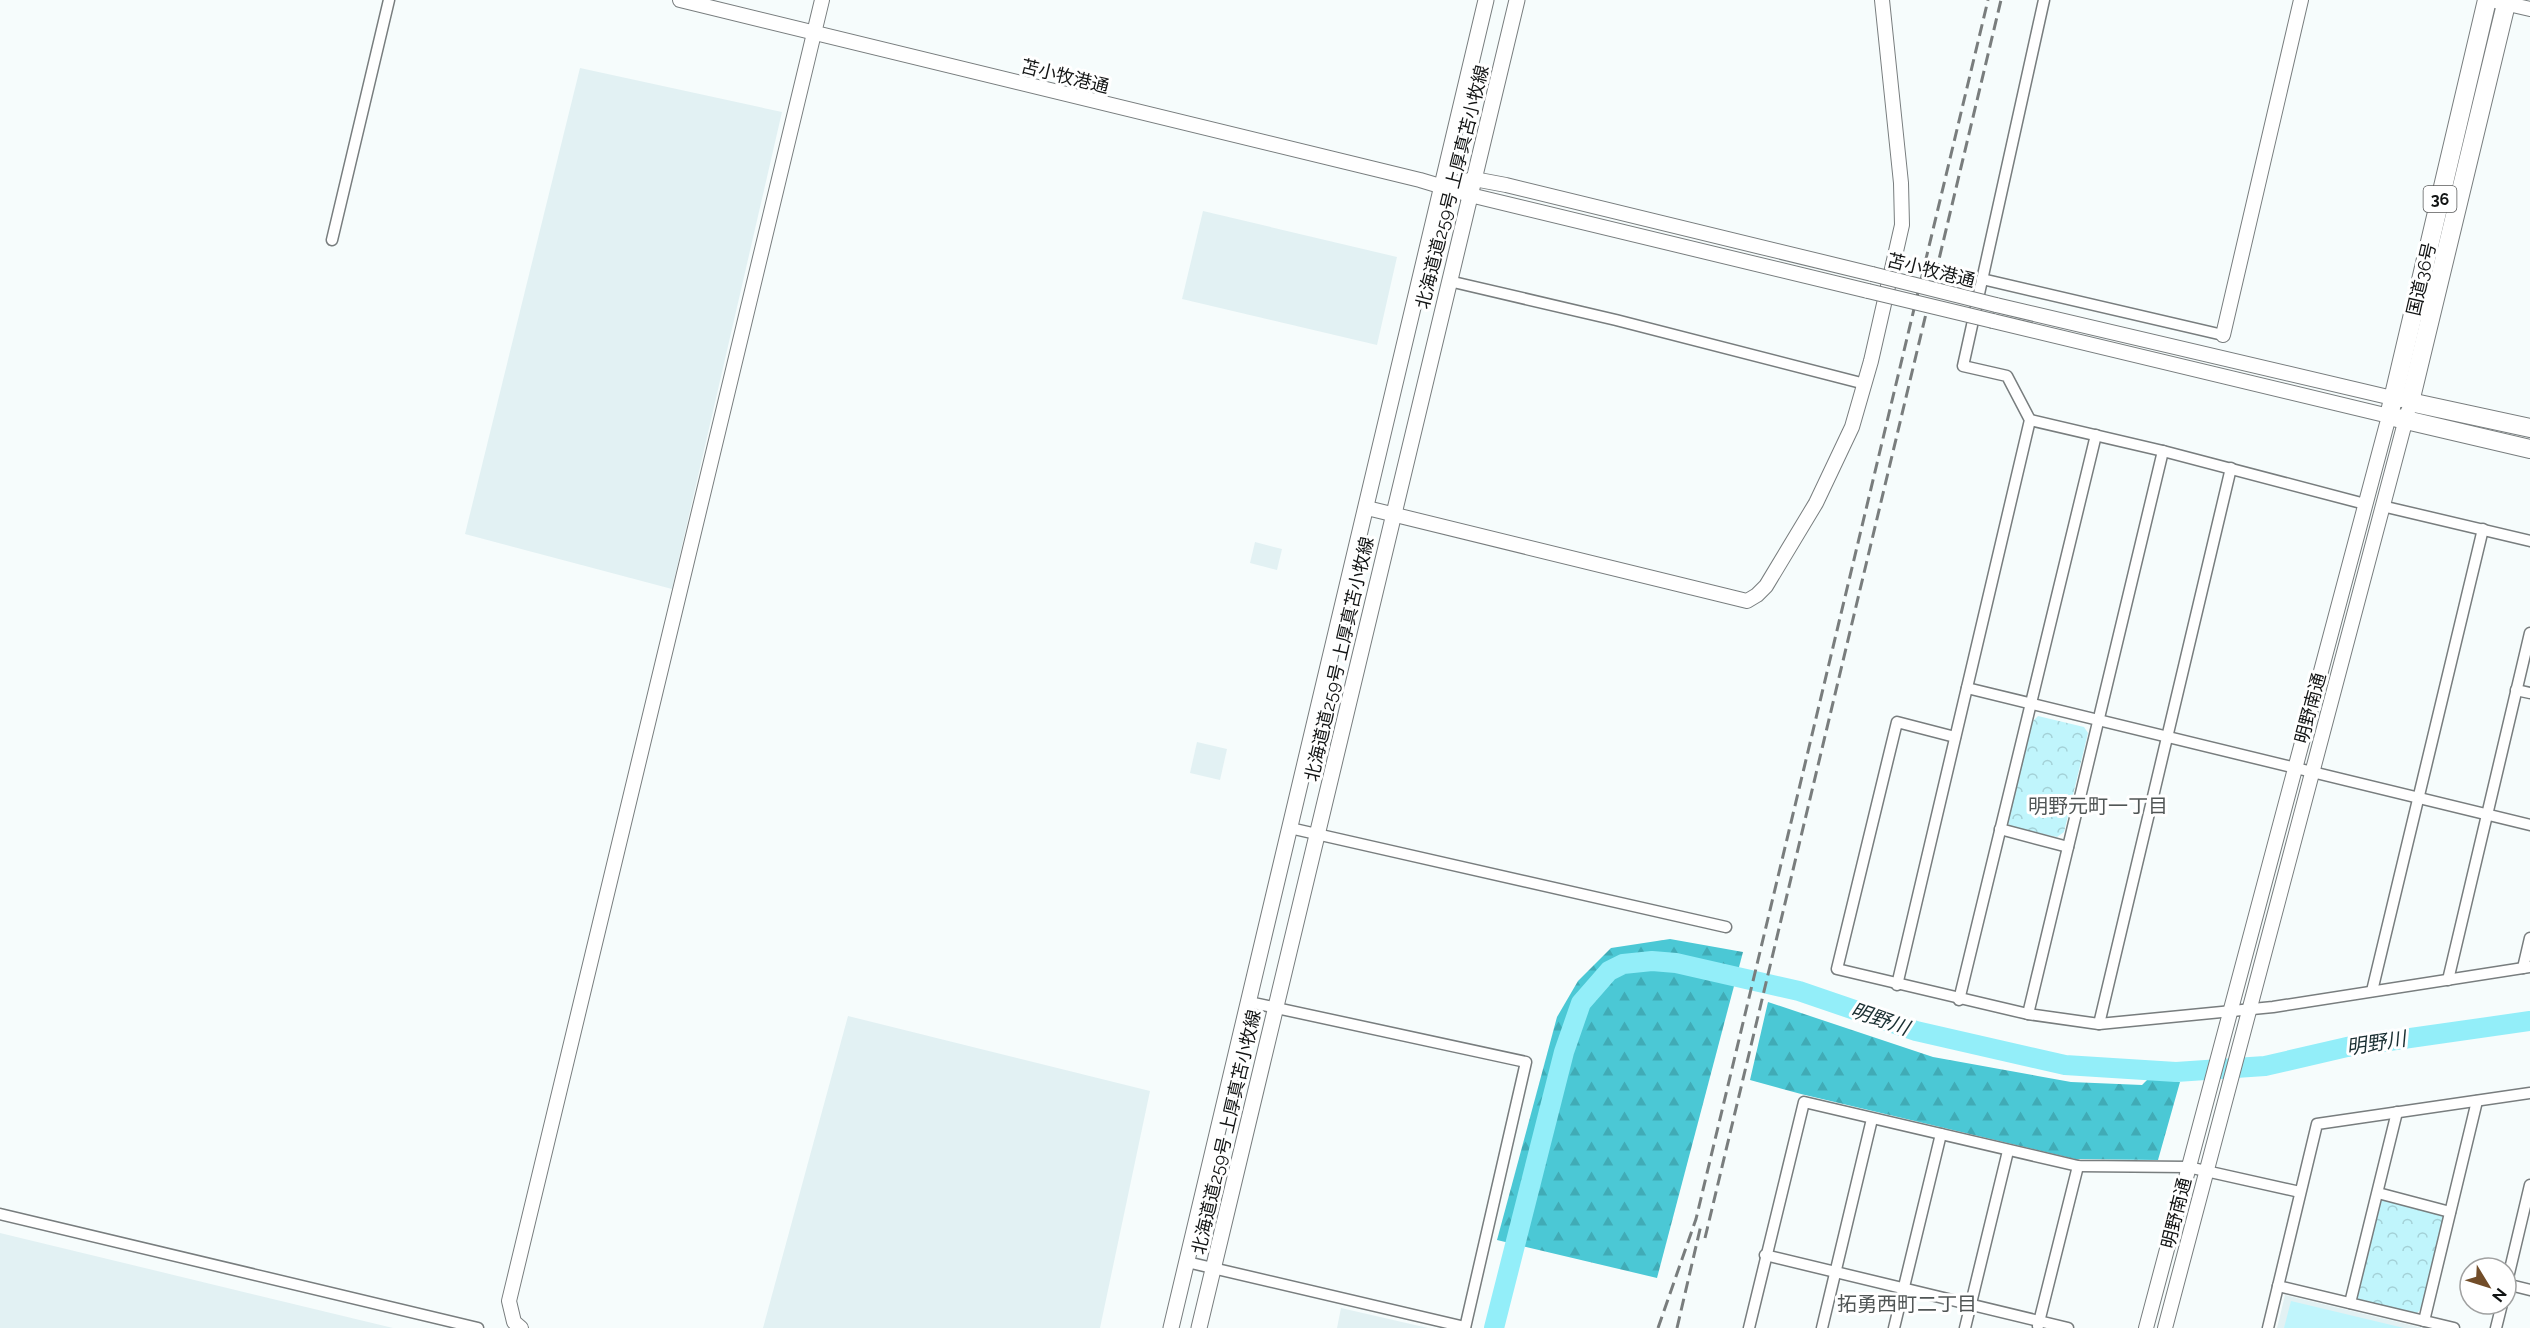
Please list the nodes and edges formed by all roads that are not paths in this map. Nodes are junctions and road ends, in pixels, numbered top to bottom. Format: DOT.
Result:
graph roads {
  1 [pos="389,0"];
  2 [pos="680,0"];
  3 [pos="822,0"];
  4 [pos="1486,0"];
  5 [pos="1517,0"];
  6 [pos="1882,0"];
  7 [pos="2044,0"];
  8 [pos="2301,0"];
  9 [pos="2498,1"];
  10 [pos="2530,9"];
  11 [pos="814,33"];
  12 [pos="1474,180"];
  13 [pos="1442,185"];
  14 [pos="1470,195"];
  15 [pos="332,240"];
  16 [pos="1982,279"];
  17 [pos="1449,281"];
  18 [pos="2223,335"];
  19 [pos="1865,384"];
  20 [pos="2402,400"];
  21 [pos="2397,418"];
  22 [pos="2030,420"];
  23 [pos="2530,428"];
  24 [pos="2096,435"];
  25 [pos="2530,449"];
  26 [pos="2163,451"];
  27 [pos="2231,468"];
  28 [pos="2365,504"];
  29 [pos="2382,506"];
  30 [pos="1367,508"];
  31 [pos="1394,513"];
  32 [pos="2483,529"];
  33 [pos="2530,541"];
  34 [pos="2341,597"];
  35 [pos="2357,602"];
  36 [pos="2530,633"];
  37 [pos="1967,688"];
  38 [pos="2516,690"];
  39 [pos="2530,693"];
  40 [pos="2030,703"];
  41 [pos="2099,720"];
  42 [pos="1955,737"];
  43 [pos="2168,737"];
  44 [pos="2295,769"];
  45 [pos="2311,772"];
  46 [pos="2418,798"];
  47 [pos="2486,814"];
  48 [pos="2530,825"];
  49 [pos="1290,828"];
  50 [pos="2000,829"];
  51 [pos="1317,834"];
  52 [pos="2068,847"];
  53 [pos="1726,927"];
  54 [pos="2530,938"];
  55 [pos="2527,968"];
  56 [pos="2448,980"];
  57 [pos="1897,985"];
  58 [pos="2372,991"];
  59 [pos="1959,1000"];
  60 [pos="1249,1002"];
  61 [pos="1275,1008"];
  62 [pos="2250,1010"];
  63 [pos="2231,1011"];
  64 [pos="2028,1014"];
  65 [pos="2099,1024"];
  66 [pos="2530,1093"];
  67 [pos="2477,1101"];
  68 [pos="2397,1112"];
  69 [pos="1872,1119"];
  70 [pos="1941,1134"];
  71 [pos="2008,1151"];
  72 [pos="2078,1166"];
  73 [pos="2188,1167"];
  74 [pos="2206,1171"];
  75 [pos="2530,1185"];
  76 [pos="2300,1192"];
  77 [pos="2378,1193"];
  78 [pos="2450,1212"];
  79 [pos="0,1214"];
  80 [pos="2526,1221"];
  81 [pos="1766,1255"];
  82 [pos="2515,1256"];
  83 [pos="1187,1262"];
  84 [pos="1214,1268"];
  85 [pos="1835,1273"];
  86 [pos="2278,1286"];
  87 [pos="1903,1289"];
  88 [pos="2350,1304"];
  89 [pos="1970,1305"];
  90 [pos="2424,1321"];
  91 [pos="2038,1325"];
  92 [pos="478,1328"];
  93 [pos="521,1328"];
  94 [pos="1171,1328"];
  95 [pos="1199,1328"];
  96 [pos="1465,1328"];
  97 [pos="1749,1328"];
  98 [pos="1822,1328"];
  99 [pos="1893,1328"];
  100 [pos="1965,1328"];
  101 [pos="2068,1328"];
  102 [pos="2146,1328"];
  103 [pos="2165,1328"];
  104 [pos="2268,1328"];
  105 [pos="2454,1328"];
  1 -- 15 [label="street"];
  2 -- 11 [label="street, 苫小牧港通"];
  3 -- 11 [label="street"];
  4 -- 13 [label="main road, 北海道道259号 上厚真苫小牧線"];
  5 -- 12 [label="main road, 北海道道259号 上厚真苫小牧線"];
  6 -- 19 [label="street"];
  7 -- 16 [label="street"];
  8 -- 18 [label="street"];
  9 -- 10 [label="street"];
  9 -- 20 [label="highway, 国道36号 / 36"];
  11 -- 13 [label="street, 苫小牧港通"];
  11 -- 93 [label="street"];
  12 -- 13 [label="street, 苫小牧港通"];
  12 -- 14 [label="main road, 北海道道259号 上厚真苫小牧線"];
  12 -- 20 [label="street, 苫小牧港通, bridge"];
  13 -- 14 [label="street, 苫小牧港通"];
  13 -- 30 [label="main road, 北海道道259号 上厚真苫小牧線"];
  14 -- 17 [label="main road, 北海道道259号 上厚真苫小牧線"];
  14 -- 21 [label="street, 苫小牧港通, bridge"];
  16 -- 18 [label="street"];
  16 -- 22 [label="street"];
  17 -- 19 [label="street"];
  17 -- 31 [label="main road, 北海道道259号 上厚真苫小牧線"];
  19 -- 31 [label="street"];
  20 -- 21 [label="highway, 国道36号 / 36"];
  20 -- 23 [label="highway"];
  21 -- 25 [label="highway"];
  21 -- 28 [label="street, 明野南通"];
  21 -- 29 [label="street, 明野南通"];
  22 -- 24 [label="street"];
  22 -- 37 [label="street"];
  24 -- 26 [label="street"];
  24 -- 40 [label="street"];
  26 -- 27 [label="street"];
  26 -- 41 [label="street"];
  27 -- 28 [label="street"];
  27 -- 43 [label="street"];
  28 -- 34 [label="street, 明野南通"];
  29 -- 32 [label="street"];
  29 -- 35 [label="street, 明野南通"];
  30 -- 31 [label="street"];
  30 -- 49 [label="main road, 北海道道259号 上厚真苫小牧線"];
  31 -- 51 [label="main road, 北海道道259号 上厚真苫小牧線"];
  32 -- 33 [label="street"];
  32 -- 46 [label="street"];
  34 -- 35 [label="street"];
  34 -- 44 [label="street, 明野南通"];
  35 -- 45 [label="street, 明野南通"];
  36 -- 38 [label="street"];
  37 -- 40 [label="street"];
  37 -- 42 [label="street"];
  38 -- 39 [label="street"];
  38 -- 47 [label="street"];
  40 -- 41 [label="street"];
  40 -- 50 [label="street"];
  41 -- 43 [label="street"];
  41 -- 52 [label="street"];
  42 -- 57 [label="street"];
  42 -- 57 [label="street"];
  43 -- 44 [label="street"];
  43 -- 65 [label="street"];
  44 -- 45 [label="street"];
  44 -- 63 [label="street, 明野南通"];
  45 -- 46 [label="street"];
  45 -- 62 [label="street, 明野南通"];
  46 -- 47 [label="street"];
  46 -- 58 [label="street"];
  47 -- 48 [label="street"];
  47 -- 56 [label="street"];
  49 -- 51 [label="street"];
  49 -- 60 [label="main road, 北海道道259号 上厚真苫小牧線"];
  50 -- 52 [label="street"];
  50 -- 59 [label="street"];
  51 -- 53 [label="street"];
  51 -- 61 [label="main road, 北海道道259号 上厚真苫小牧線"];
  52 -- 64 [label="street"];
  54 -- 55 [label="street"];
  55 -- 56 [label="street"];
  56 -- 58 [label="street"];
  57 -- 59 [label="street"];
  58 -- 62 [label="street"];
  59 -- 64 [label="street"];
  60 -- 61 [label="street"];
  60 -- 83 [label="main road, 北海道道259号 上厚真苫小牧線"];
  61 -- 84 [label="main road, 北海道道259号 上厚真苫小牧線"];
  61 -- 96 [label="street"];
  62 -- 63 [label="street"];
  62 -- 74 [label="street, 明野南通"];
  63 -- 65 [label="street"];
  63 -- 73 [label="street, 明野南通"];
  64 -- 65 [label="street"];
  66 -- 67 [label="street"];
  67 -- 68 [label="street"];
  67 -- 78 [label="street"];
  68 -- 76 [label="street"];
  68 -- 77 [label="street"];
  69 -- 70 [label="street"];
  69 -- 81 [label="street"];
  69 -- 85 [label="street"];
  70 -- 71 [label="street"];
  70 -- 87 [label="street"];
  71 -- 72 [label="street"];
  71 -- 89 [label="street"];
  72 -- 73 [label="street"];
  72 -- 91 [label="street"];
  73 -- 74 [label="street"];
  73 -- 102 [label="street, 明野南通"];
  74 -- 76 [label="street"];
  74 -- 103 [label="street, 明野南通"];
  75 -- 80 [label="street"];
  76 -- 86 [label="street"];
  77 -- 78 [label="street"];
  77 -- 88 [label="street"];
  78 -- 90 [label="street"];
  79 -- 92 [label="street"];
  80 -- 82 [label="street"];
  81 -- 85 [label="street"];
  81 -- 97 [label="street"];
  83 -- 84 [label="street"];
  83 -- 94 [label="main road, 北海道道259号 上厚真苫小牧線"];
  84 -- 95 [label="main road, 北海道道259号 上厚真苫小牧線"];
  84 -- 96 [label="street"];
  85 -- 87 [label="street"];
  85 -- 98 [label="street"];
  86 -- 88 [label="street"];
  86 -- 104 [label="street"];
  87 -- 89 [label="street"];
  87 -- 99 [label="street"];
  88 -- 90 [label="street"];
  89 -- 91 [label="street"];
  89 -- 100 [label="street"];
  90 -- 105 [label="street"];
  91 -- 101 [label="street"];
}
